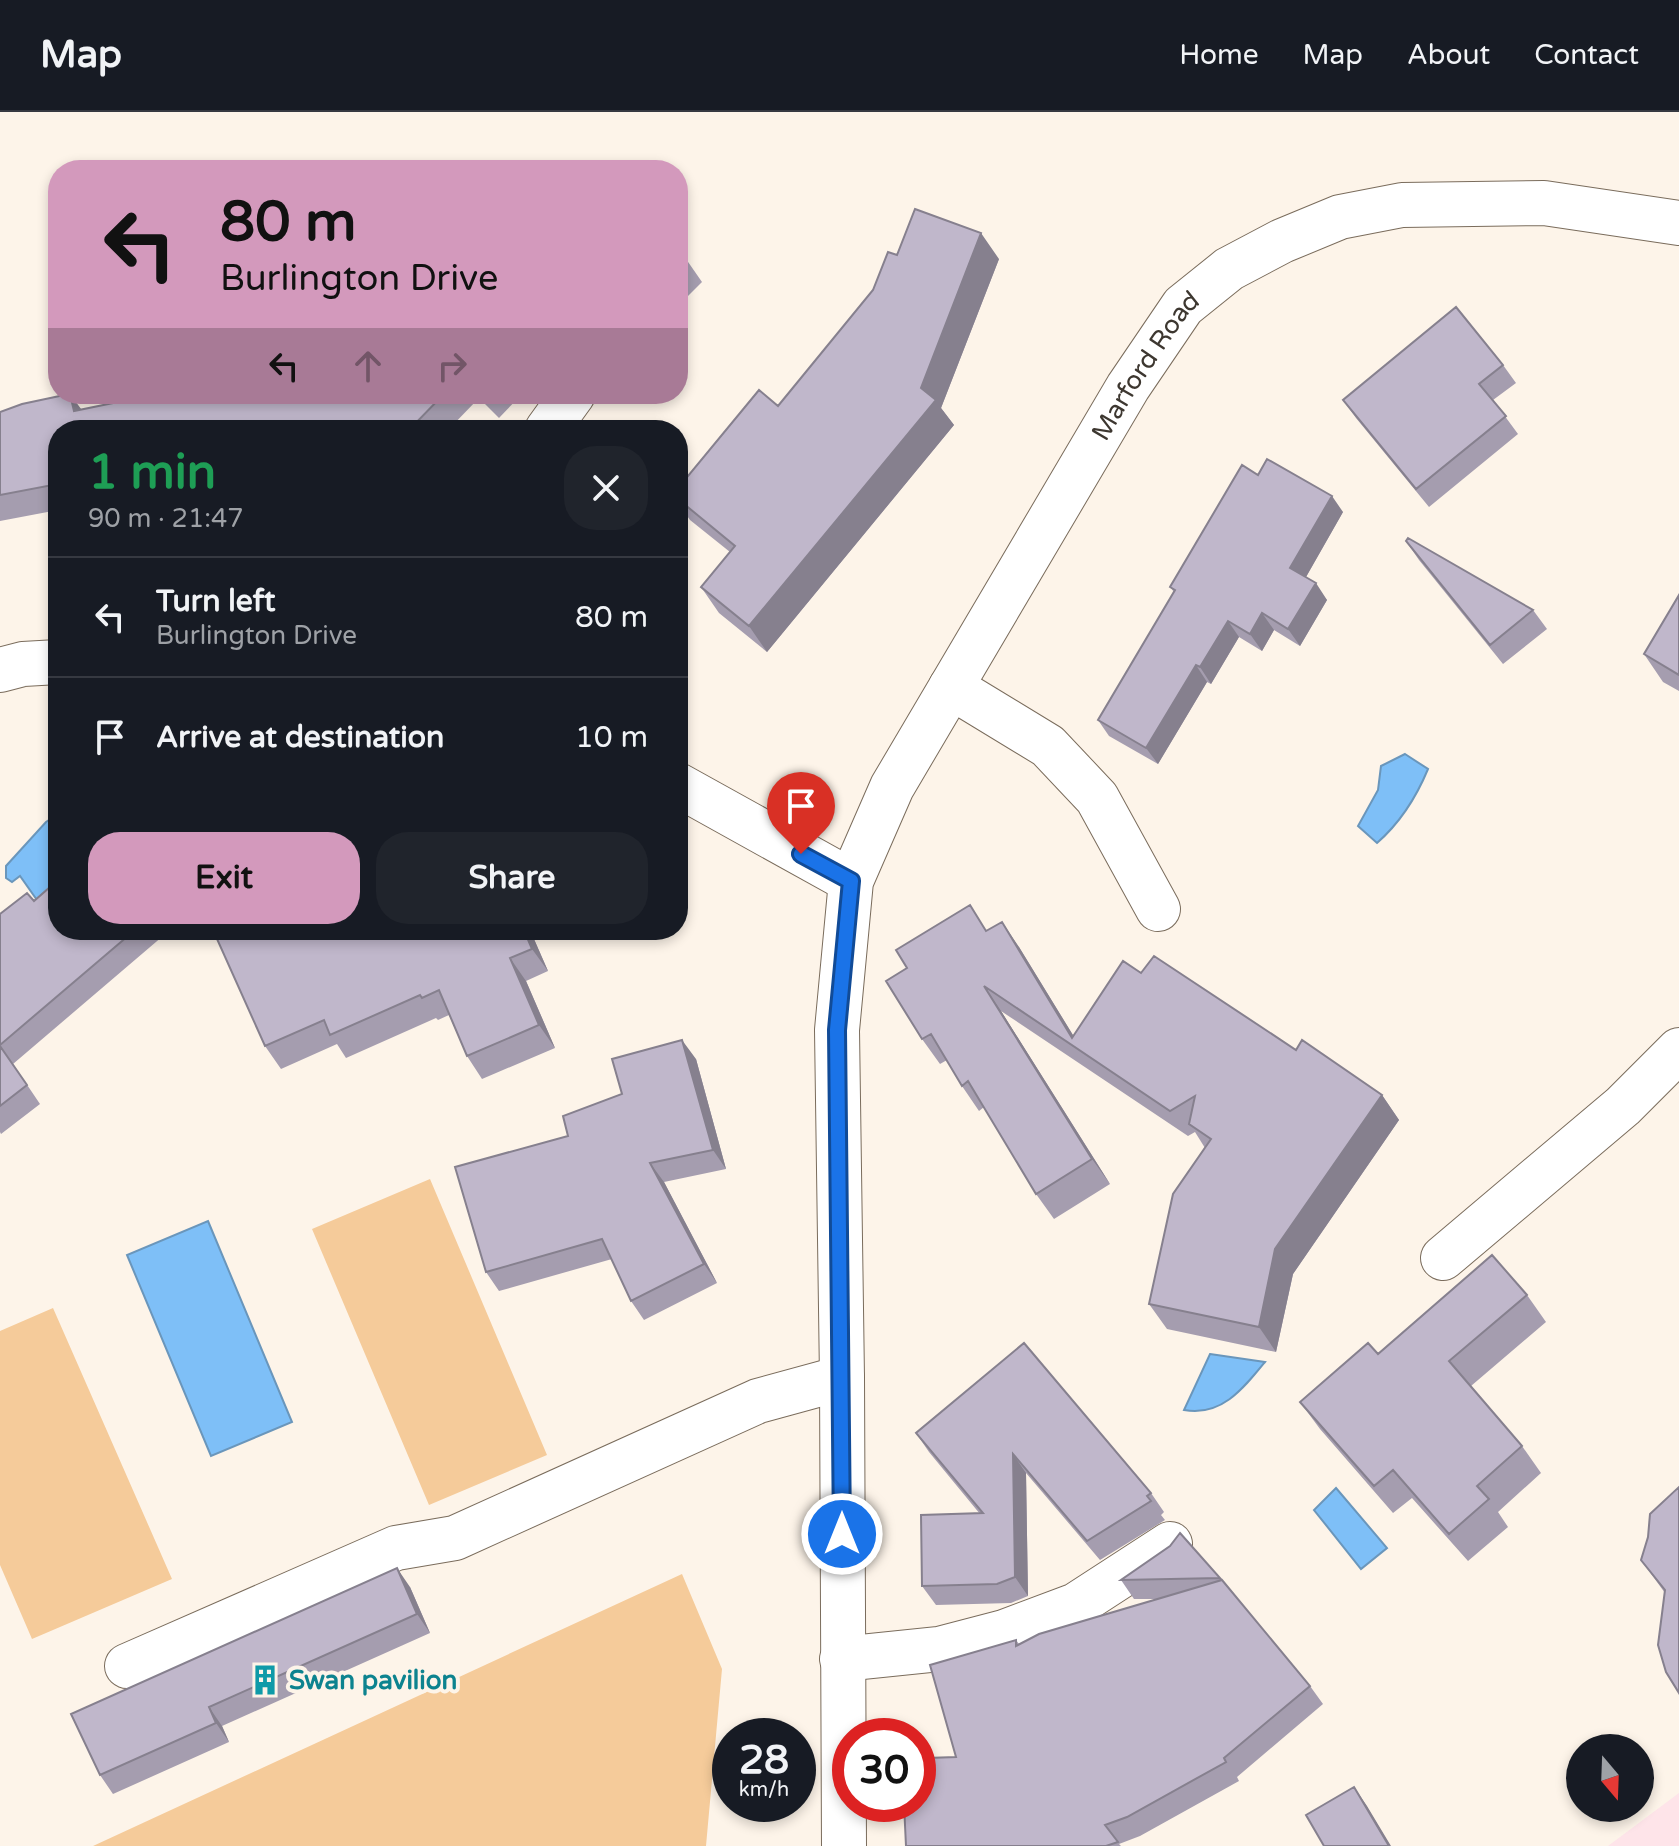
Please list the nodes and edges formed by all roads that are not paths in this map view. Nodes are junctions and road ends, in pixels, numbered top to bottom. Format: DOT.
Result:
graph roads {
  1 [pos="1679,223"];
  2 [pos="48,663"];
  3 [pos="0,670"];
  4 [pos="951,687"];
  5 [pos="688,791"];
  6 [pos="851,881"];
  7 [pos="1158,909"];
  8 [pos="1679,1050"];
  9 [pos="1443,1258"];
  10 [pos="842,1378"];
  11 [pos="1170,1544"];
  12 [pos="842,1659"];
  13 [pos="127,1666"];
  14 [pos="844,1846"];
  1 -- 4 [label="street, Marford Road"];
  2 -- 3 [label="street"];
  4 -- 6 [label="street, Marford Road"];
  4 -- 7 [label="street"];
  5 -- 6 [label="street"];
  6 -- 10 [label="street, Marford Road"];
  8 -- 9 [label="street"];
  10 -- 12 [label="street, Marford Road"];
  10 -- 13 [label="street"];
  11 -- 12 [label="street"];
  12 -- 14 [label="street, Marford Road"];
}
